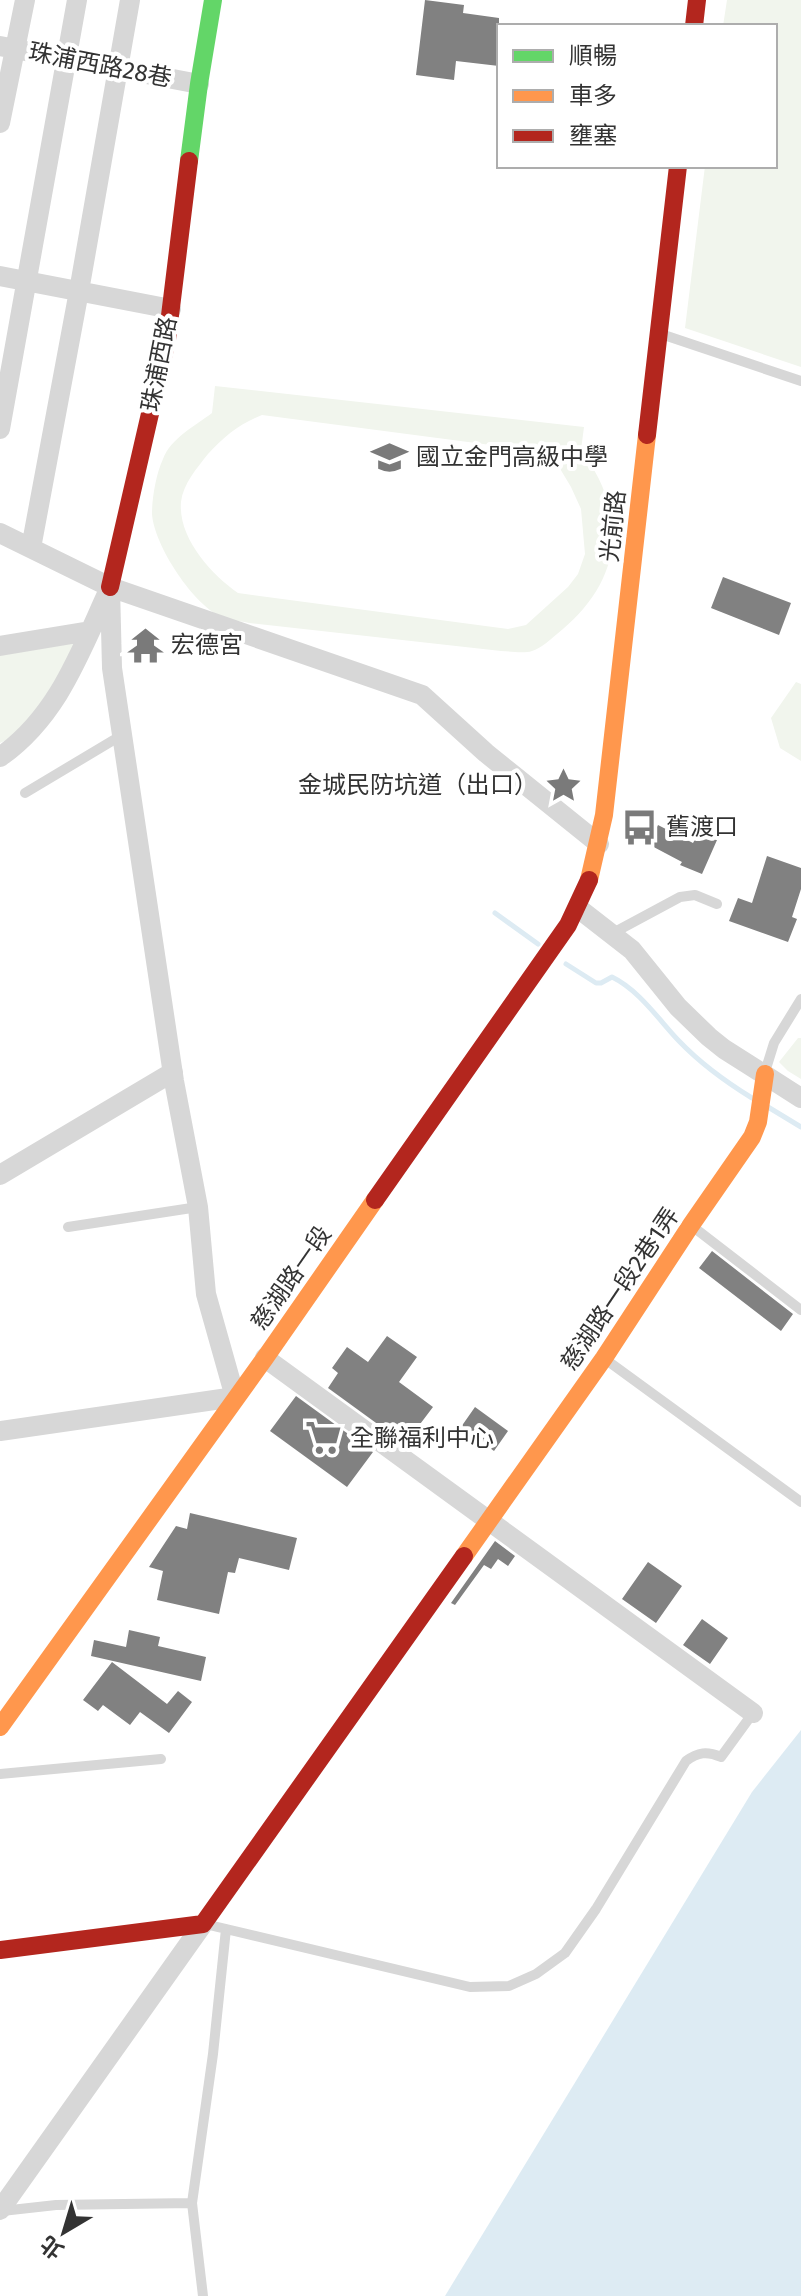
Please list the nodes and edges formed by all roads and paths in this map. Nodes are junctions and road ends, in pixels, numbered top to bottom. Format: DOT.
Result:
graph roads {
  1 [pos="25,0"];
  2 [pos="77,0"];
  3 [pos="130,0"];
  4 [pos="213,0"];
  5 [pos="697,0"];
  6 [pos="694,24"];
  7 [pos="8,48"];
  8 [pos="65,59"];
  9 [pos="118,69"];
  10 [pos="199,84"];
  11 [pos="0,123"];
  12 [pos="678,168"];
  13 [pos="0,276"];
  14 [pos="27,281"];
  15 [pos="79,291"];
  16 [pos="171,309"];
  17 [pos="659,333"];
  18 [pos="801,381"];
  19 [pos="0,429"];
  20 [pos="0,533"];
  21 [pos="31,548"];
  22 [pos="110,587"];
  23 [pos="90,631"];
  24 [pos="0,646"];
  25 [pos="122,735"];
  26 [pos="0,757"];
  27 [pos="25,793"];
  28 [pos="599,844"];
  29 [pos="717,904"];
  30 [pos="578,908"];
  31 [pos="613,933"];
  32 [pos="801,999"];
  33 [pos="173,1072"];
  34 [pos="764,1081"];
  35 [pos="801,1098"];
  36 [pos="0,1175"];
  37 [pos="198,1207"];
  38 [pos="691,1225"];
  39 [pos="68,1227"];
  40 [pos="801,1310"];
  41 [pos="265,1358"];
  42 [pos="604,1358"];
  43 [pos="235,1397"];
  44 [pos="0,1431"];
  45 [pos="801,1502"];
  46 [pos="488,1519"];
  47 [pos="753,1713"];
  48 [pos="0,1726"];
  49 [pos="161,1759"];
  50 [pos="0,1774"];
  51 [pos="203,1924"];
  52 [pos="226,1929"];
  53 [pos="0,1950"];
  54 [pos="192,2203"];
  55 [pos="0,2211"];
  56 [pos="203,2296"];
  1 -- 7 [label="street"];
  2 -- 8 [label="street"];
  3 -- 9 [label="street"];
  4 -- 10 [label="street, 珠浦西路"];
  5 -- 6 [label="street"];
  7 -- 8 [label="street, 珠浦西路28巷"];
  7 -- 11 [label="street"];
  8 -- 9 [label="street, 珠浦西路28巷"];
  8 -- 14 [label="street"];
  9 -- 10 [label="street, 珠浦西路28巷"];
  9 -- 15 [label="street"];
  10 -- 16 [label="street, 珠浦西路"];
  12 -- 17 [label="street, 光前路"];
  13 -- 14 [label="street"];
  14 -- 15 [label="street"];
  14 -- 19 [label="street"];
  15 -- 16 [label="street"];
  15 -- 21 [label="street"];
  16 -- 22 [label="street, 珠浦西路"];
  17 -- 18 [label="lane"];
  17 -- 28 [label="street, 光前路"];
  20 -- 21 [label="street"];
  21 -- 22 [label="street"];
  22 -- 23 [label="street, 珠浦西路"];
  22 -- 25 [label="street"];
  22 -- 28 [label="street"];
  23 -- 24 [label="street"];
  23 -- 26 [label="street, 珠浦西路"];
  25 -- 27 [label="lane"];
  25 -- 33 [label="street"];
  28 -- 30 [label="street, 慈湖路一段"];
  29 -- 31 [label="lane"];
  30 -- 31 [label="street"];
  30 -- 41 [label="street, 慈湖路一段"];
  31 -- 34 [label="street"];
  32 -- 34 [label="lane"];
  33 -- 36 [label="street"];
  33 -- 37 [label="street"];
  34 -- 35 [label="street"];
  34 -- 38 [label="street, 慈湖路一段2巷1弄"];
  37 -- 39 [label="lane"];
  37 -- 43 [label="street"];
  38 -- 40 [label="lane"];
  38 -- 42 [label="street, 慈湖路一段2巷1弄"];
  41 -- 43 [label="street, 慈湖路一段"];
  41 -- 46 [label="street"];
  42 -- 45 [label="lane"];
  42 -- 46 [label="street, 慈湖路一段2巷1弄"];
  43 -- 44 [label="street"];
  43 -- 48 [label="street, 慈湖路一段"];
  46 -- 47 [label="street"];
  46 -- 51 [label="street, 慈湖路一段2巷1弄"];
  47 -- 52 [label="lane"];
  49 -- 50 [label="lane"];
  51 -- 52 [label="lane"];
  51 -- 53 [label="street"];
  51 -- 55 [label="street"];
  52 -- 54 [label="lane"];
  54 -- 55 [label="lane"];
  54 -- 56 [label="lane"];
}
